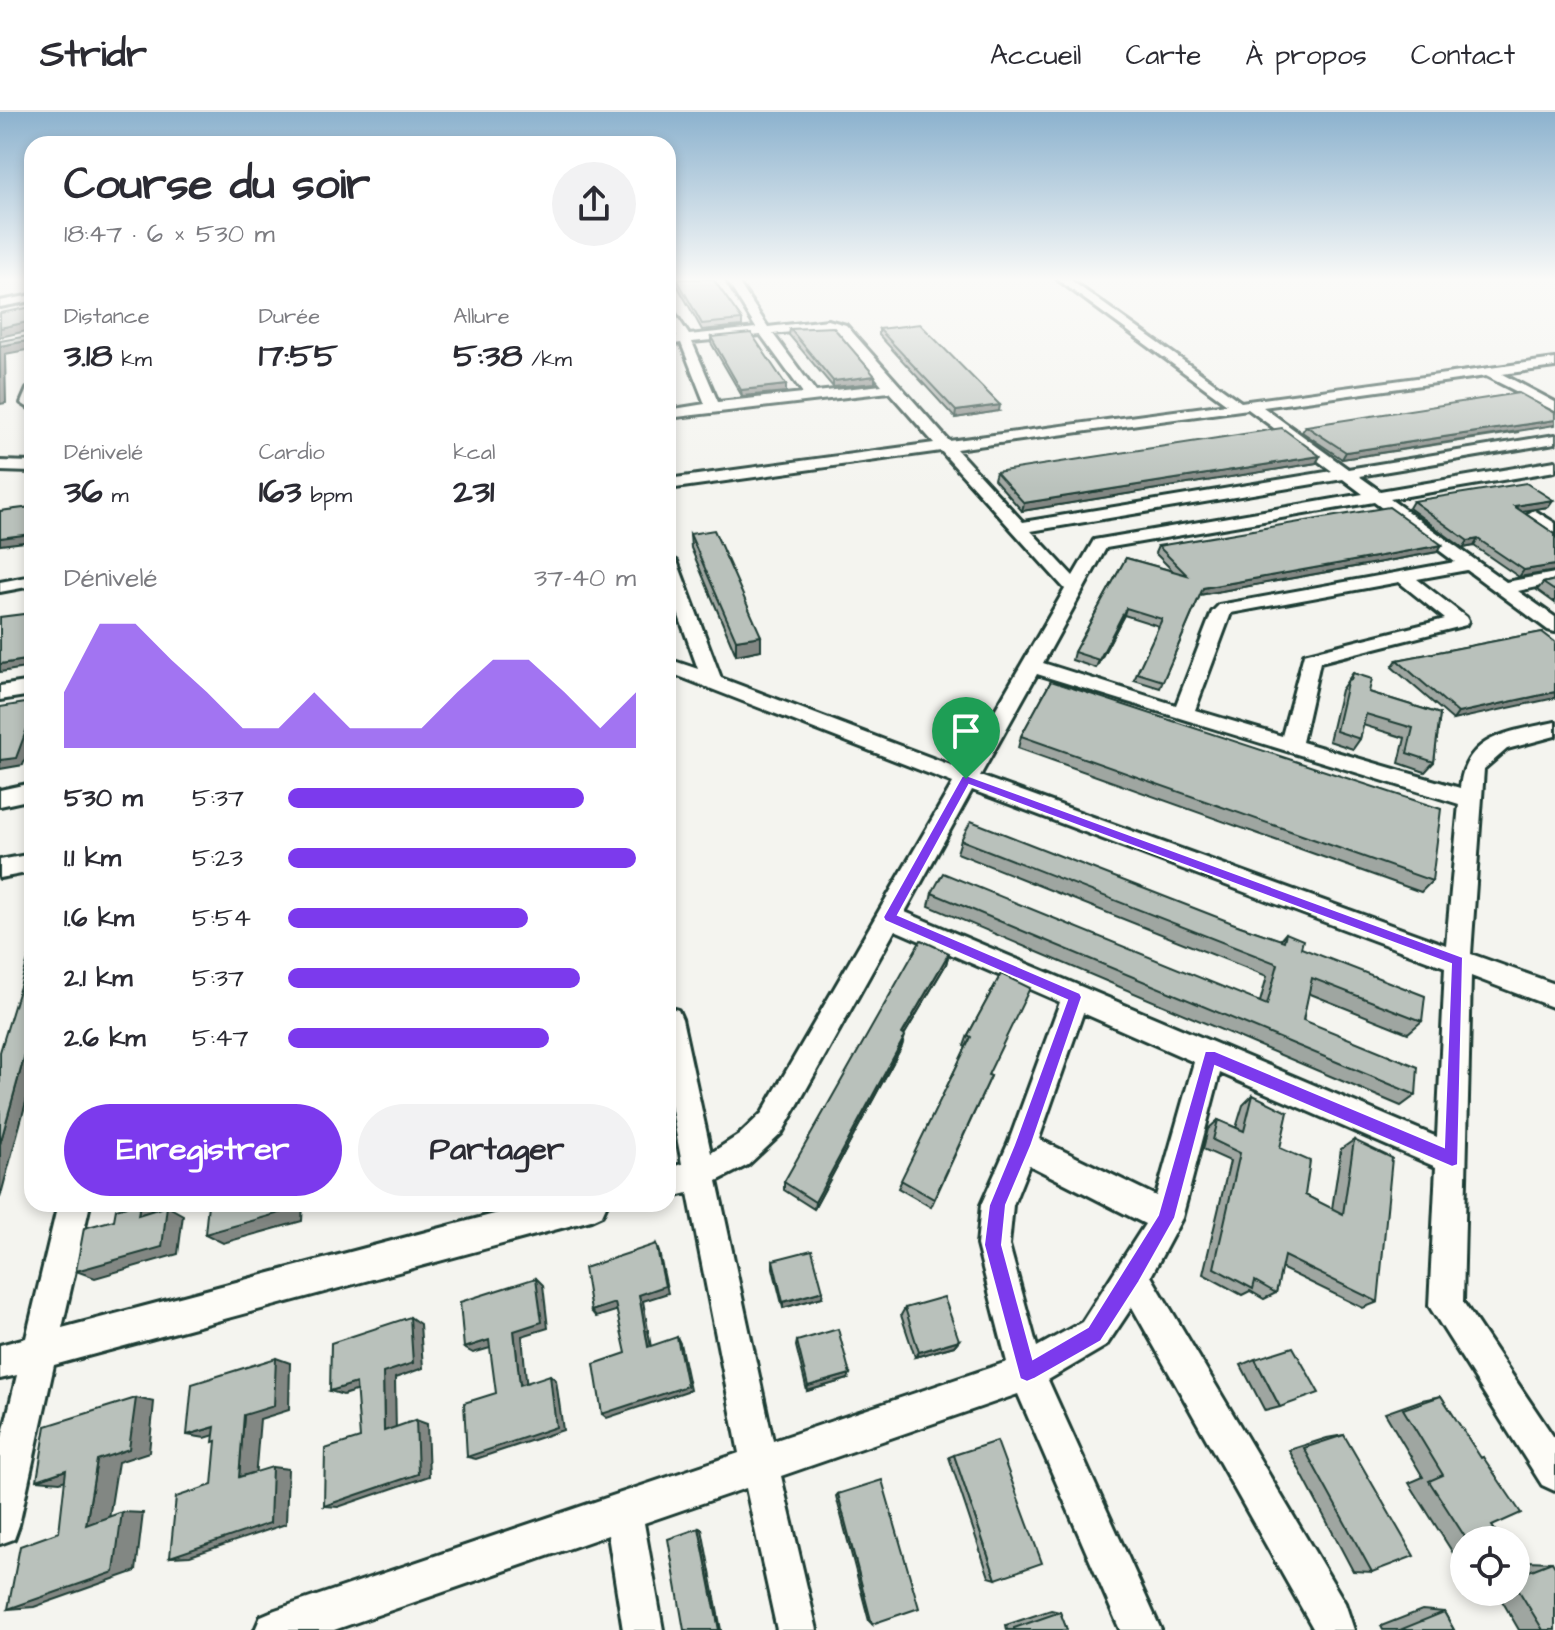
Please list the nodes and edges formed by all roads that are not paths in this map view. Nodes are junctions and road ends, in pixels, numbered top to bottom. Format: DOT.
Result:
graph roads {
  1 [pos="689,350"];
  2 [pos="778,350"];
  3 [pos="860,350"];
  4 [pos="1165,350"];
  5 [pos="1555,363"];
  6 [pos="1490,373"];
  7 [pos="892,388"];
  8 [pos="813,397"];
  9 [pos="1246,406"];
  10 [pos="713,407"];
  11 [pos="1555,407"];
  12 [pos="676,413"];
  13 [pos="1555,439"];
  14 [pos="945,446"];
  15 [pos="0,466"];
  16 [pos="24,467"];
  17 [pos="1547,468"];
  18 [pos="1347,473"];
  19 [pos="1555,479"];
  20 [pos="676,483"];
  21 [pos="1379,498"];
  22 [pos="1555,510"];
  23 [pos="1019,528"];
  24 [pos="1555,531"];
  25 [pos="1471,564"];
  26 [pos="1402,576"];
  27 [pos="1555,578"];
  28 [pos="24,582"];
  29 [pos="676,583"];
  30 [pos="0,587"];
  31 [pos="1073,587"];
  32 [pos="1504,588"];
  33 [pos="1555,626"];
  34 [pos="1033,666"];
  35 [pos="676,668"];
  36 [pos="712,681"];
  37 [pos="24,689"];
  38 [pos="0,693"];
  39 [pos="1183,714"];
  40 [pos="1555,729"];
  41 [pos="1290,746"];
  42 [pos="966,779"];
  43 [pos="24,793"];
  44 [pos="0,798"];
  45 [pos="1472,800"];
  46 [pos="24,864"];
  47 [pos="0,869"];
  48 [pos="890,917"];
  49 [pos="1458,961"];
  50 [pos="1555,996"];
  51 [pos="1075,997"];
  52 [pos="1210,1056"];
  53 [pos="676,1057"];
  54 [pos="1022,1146"];
  55 [pos="1452,1159"];
  56 [pos="701,1174"];
  57 [pos="676,1181"];
  58 [pos="72,1212"];
  59 [pos="561,1212"];
  60 [pos="1166,1218"];
  61 [pos="1133,1276"];
  62 [pos="40,1352"];
  63 [pos="0,1362"];
  64 [pos="1027,1373"];
  65 [pos="759,1462"];
  66 [pos="1555,1472"];
  67 [pos="623,1513"];
  68 [pos="0,1525"];
  69 [pos="275,1630"];
  70 [pos="643,1630"];
  71 [pos="797,1630"];
  72 [pos="1141,1630"];
  73 [pos="1334,1630"];
  1 -- 10 [label="street"];
  2 -- 8 [label="street"];
  3 -- 7 [label="street"];
  4 -- 9 [label="street"];
  5 -- 6 [label="street"];
  6 -- 9 [label="street"];
  6 -- 11 [label="street"];
  7 -- 8 [label="street"];
  7 -- 14 [label="street"];
  8 -- 10 [label="street"];
  9 -- 14 [label="street"];
  9 -- 18 [label="street"];
  10 -- 12 [label="street"];
  13 -- 18 [label="street"];
  14 -- 20 [label="street"];
  14 -- 23 [label="street"];
  15 -- 16 [label="street"];
  17 -- 19 [label="street"];
  17 -- 21 [label="street"];
  18 -- 21 [label="street"];
  18 -- 23 [label="street"];
  21 -- 25 [label="street"];
  21 -- 31 [label="street"];
  22 -- 24 [label="street"];
  23 -- 31 [label="street"];
  25 -- 26 [label="street"];
  25 -- 32 [label="street"];
  26 -- 39 [label="street"];
  26 -- 41 [label="street"];
  27 -- 32 [label="street"];
  28 -- 30 [label="street"];
  29 -- 36 [label="street"];
  31 -- 34 [label="street"];
  32 -- 33 [label="street"];
  34 -- 39 [label="street"];
  34 -- 42 [label="street"];
  35 -- 36 [label="street"];
  36 -- 42 [label="street"];
  37 -- 38 [label="street"];
  39 -- 41 [label="street"];
  40 -- 45 [label="street"];
  41 -- 45 [label="street"];
  42 -- 48 [label="street"];
  42 -- 49 [label="street"];
  43 -- 44 [label="street"];
  45 -- 49 [label="street"];
  46 -- 47 [label="street"];
  48 -- 51 [label="street"];
  48 -- 56 [label="street"];
  49 -- 50 [label="street"];
  49 -- 55 [label="street"];
  51 -- 52 [label="street"];
  51 -- 54 [label="street"];
  52 -- 55 [label="street"];
  52 -- 60 [label="street"];
  53 -- 56 [label="street"];
  54 -- 60 [label="street"];
  54 -- 64 [label="street"];
  55 -- 66 [label="street"];
  56 -- 57 [label="street"];
  56 -- 65 [label="street"];
  58 -- 62 [label="street"];
  59 -- 62 [label="street"];
  60 -- 61 [label="street"];
  61 -- 64 [label="street"];
  61 -- 73 [label="street"];
  62 -- 63 [label="street"];
  62 -- 68 [label="street"];
  64 -- 65 [label="street"];
  64 -- 72 [label="street"];
  65 -- 67 [label="street"];
  65 -- 71 [label="street"];
  67 -- 69 [label="street"];
  67 -- 70 [label="street"];
}
